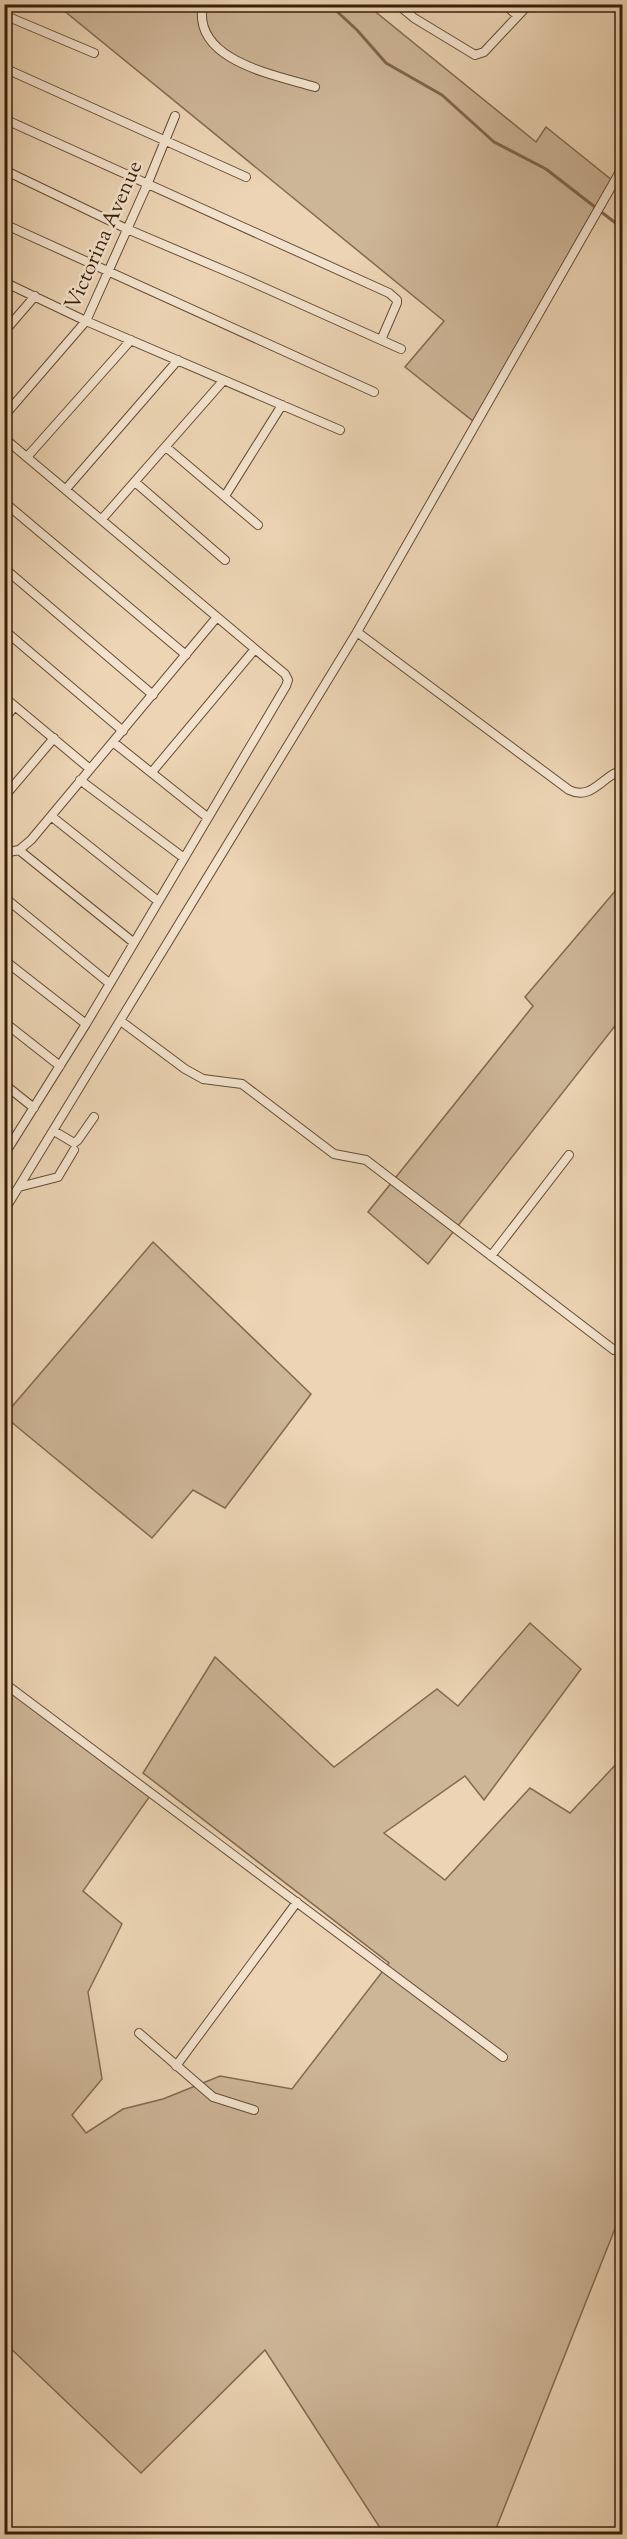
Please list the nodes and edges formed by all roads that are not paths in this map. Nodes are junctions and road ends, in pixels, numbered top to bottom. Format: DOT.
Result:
graph roads {
  1 [pos="203,4"];
  2 [pos="397,4"];
  3 [pos="504,4"];
  4 [pos="529,4"];
  5 [pos="4,15"];
  6 [pos="518,16"];
  7 [pos="94,53"];
  8 [pos="4,68"];
  9 [pos="315,87"];
  10 [pos="175,116"];
  11 [pos="4,119"];
  12 [pos="164,139"];
  13 [pos="622,168"];
  14 [pos="4,170"];
  15 [pos="246,177"];
  16 [pos="147,185"];
  17 [pos="4,224"];
  18 [pos="127,229"];
  19 [pos="109,270"];
  20 [pos="4,282"];
  21 [pos="35,296"];
  22 [pos="86,321"];
  23 [pos="4,332"];
  24 [pos="131,340"];
  25 [pos="381,340"];
  26 [pos="401,350"];
  27 [pos="177,360"];
  28 [pos="223,381"];
  29 [pos="374,392"];
  30 [pos="282,405"];
  31 [pos="4,416"];
  32 [pos="340,430"];
  33 [pos="4,438"];
  34 [pos="166,447"];
  35 [pos="27,457"];
  36 [pos="135,482"];
  37 [pos="66,489"];
  38 [pos="225,496"];
  39 [pos="4,502"];
  40 [pos="102,519"];
  41 [pos="258,525"];
  42 [pos="225,560"];
  43 [pos="4,568"];
  44 [pos="217,617"];
  45 [pos="4,630"];
  46 [pos="357,632"];
  47 [pos="255,649"];
  48 [pos="186,656"];
  49 [pos="153,695"];
  50 [pos="4,697"];
  51 [pos="15,706"];
  52 [pos="4,719"];
  53 [pos="123,731"];
  54 [pos="54,738"];
  55 [pos="113,742"];
  56 [pos="90,769"];
  57 [pos="622,770"];
  58 [pos="152,772"];
  59 [pos="80,780"];
  60 [pos="4,797"];
  61 [pos="51,816"];
  62 [pos="207,817"];
  63 [pos="19,850"];
  64 [pos="4,853"];
  65 [pos="184,858"];
  66 [pos="4,897"];
  67 [pos="158,901"];
  68 [pos="133,942"];
  69 [pos="4,960"];
  70 [pos="109,983"];
  71 [pos="4,1022"];
  72 [pos="122,1022"];
  73 [pos="86,1024"];
  74 [pos="60,1066"];
  75 [pos="4,1084"];
  76 [pos="34,1108"];
  77 [pos="94,1117"];
  78 [pos="54,1131"];
  79 [pos="6,1149"];
  80 [pos="74,1150"];
  81 [pos="569,1155"];
  82 [pos="19,1187"];
  83 [pos="4,1211"];
  84 [pos="491,1256"];
  85 [pos="622,1352"];
  86 [pos="4,1683"];
  87 [pos="297,1902"];
  88 [pos="139,2033"];
  89 [pos="503,2057"];
  90 [pos="176,2066"];
  91 [pos="255,2110"];
  1 -- 9 [label="street"];
  2 -- 6 [label="street"];
  3 -- 6 [label="street"];
  4 -- 6 [label="street"];
  5 -- 7 [label="street"];
  8 -- 12 [label="street"];
  10 -- 12 [label="street, Victorina Avenue"];
  11 -- 16 [label="street"];
  12 -- 15 [label="street"];
  12 -- 16 [label="street, Victorina Avenue"];
  13 -- 46 [label="street"];
  14 -- 18 [label="street"];
  16 -- 18 [label="street, Victorina Avenue"];
  16 -- 25 [label="street"];
  17 -- 19 [label="street"];
  18 -- 19 [label="street, Victorina Avenue"];
  18 -- 25 [label="street"];
  19 -- 22 [label="street, Victorina Avenue"];
  19 -- 29 [label="street"];
  20 -- 21 [label="street"];
  21 -- 22 [label="street"];
  21 -- 23 [label="street"];
  22 -- 24 [label="street"];
  22 -- 31 [label="street, Victorina Avenue"];
  24 -- 27 [label="street"];
  24 -- 35 [label="street"];
  25 -- 26 [label="street"];
  27 -- 28 [label="street"];
  27 -- 37 [label="street"];
  28 -- 30 [label="street"];
  28 -- 34 [label="street"];
  30 -- 32 [label="street"];
  30 -- 38 [label="street"];
  33 -- 35 [label="street"];
  34 -- 36 [label="street"];
  34 -- 38 [label="street"];
  35 -- 37 [label="street"];
  36 -- 40 [label="street"];
  36 -- 42 [label="street"];
  37 -- 40 [label="street"];
  38 -- 41 [label="street"];
  39 -- 48 [label="street"];
  40 -- 44 [label="street"];
  43 -- 49 [label="street"];
  44 -- 47 [label="street"];
  44 -- 48 [label="street"];
  45 -- 53 [label="street"];
  46 -- 57 [label="street"];
  46 -- 72 [label="street"];
  47 -- 58 [label="street"];
  47 -- 62 [label="street"];
  48 -- 49 [label="street"];
  49 -- 53 [label="street"];
  50 -- 51 [label="street"];
  51 -- 52 [label="street"];
  51 -- 54 [label="street"];
  53 -- 55 [label="street"];
  54 -- 56 [label="street"];
  54 -- 60 [label="street"];
  55 -- 56 [label="street"];
  55 -- 58 [label="street"];
  56 -- 59 [label="street"];
  58 -- 62 [label="street"];
  59 -- 61 [label="street"];
  59 -- 65 [label="street"];
  61 -- 63 [label="street"];
  61 -- 67 [label="street"];
  62 -- 65 [label="street"];
  63 -- 64 [label="street"];
  63 -- 68 [label="street"];
  65 -- 67 [label="street"];
  66 -- 70 [label="street"];
  67 -- 68 [label="street"];
  68 -- 70 [label="street"];
  69 -- 73 [label="street"];
  70 -- 73 [label="street"];
  71 -- 74 [label="street"];
  72 -- 78 [label="street"];
  72 -- 84 [label="street"];
  73 -- 74 [label="street"];
  74 -- 76 [label="street"];
  75 -- 76 [label="street"];
  76 -- 79 [label="street"];
  77 -- 78 [label="street"];
  78 -- 82 [label="street"];
  80 -- 82 [label="street"];
  81 -- 84 [label="street"];
  82 -- 83 [label="street"];
  84 -- 85 [label="street"];
  86 -- 87 [label="street"];
  87 -- 89 [label="street"];
  87 -- 90 [label="street"];
  88 -- 90 [label="street"];
  90 -- 91 [label="street"];
}
